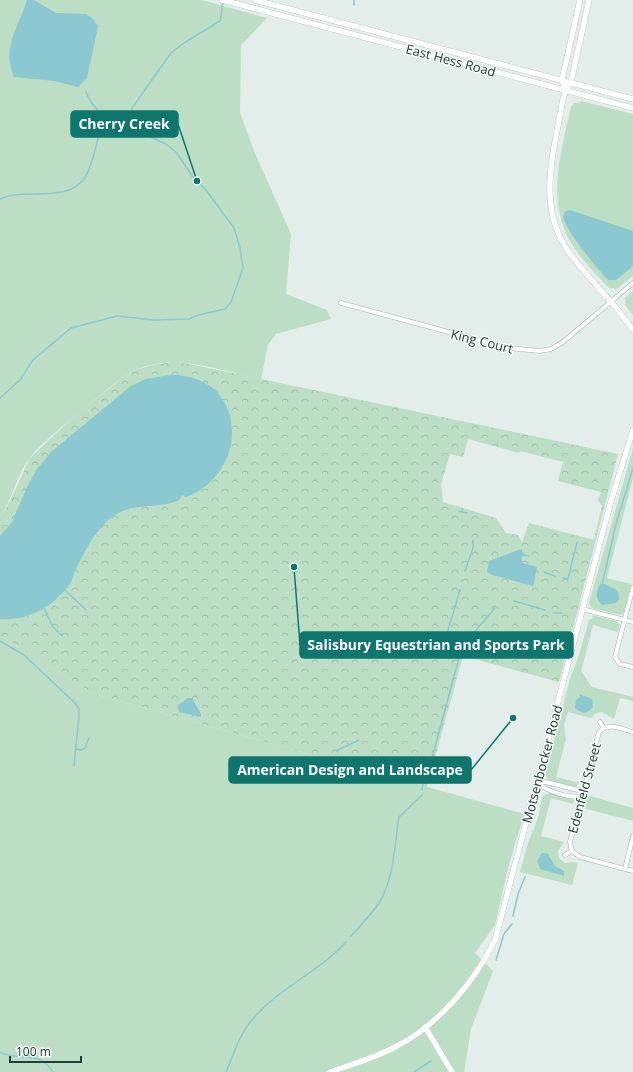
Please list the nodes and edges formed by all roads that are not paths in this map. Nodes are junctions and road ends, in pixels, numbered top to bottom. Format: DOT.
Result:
graph roads {
  1 [pos="222,0"];
  2 [pos="255,0"];
  3 [pos="580,0"];
  4 [pos="589,0"];
  5 [pos="562,80"];
  6 [pos="571,82"];
  7 [pos="566,90"];
  8 [pos="633,99"];
  9 [pos="633,108"];
  10 [pos="633,283"];
  11 [pos="612,302"];
  12 [pos="341,303"];
  13 [pos="633,330"];
  14 [pos="633,430"];
  15 [pos="633,587"];
  16 [pos="582,609"];
  17 [pos="625,620"];
  18 [pos="633,622"];
  19 [pos="633,667"];
  20 [pos="600,722"];
  21 [pos="604,728"];
  22 [pos="633,732"];
  23 [pos="537,783"];
  24 [pos="582,795"];
  25 [pos="633,836"];
  26 [pos="572,851"];
  27 [pos="565,855"];
  28 [pos="625,869"];
  29 [pos="633,871"];
  30 [pos="425,1027"];
  31 [pos="330,1072"];
  32 [pos="452,1072"];
  1 -- 7 [label="main road, East Hess Road"];
  2 -- 5 [label="main road, East Hess Road"];
  3 -- 5 [label="main road"];
  4 -- 6 [label="main road"];
  5 -- 6 [label="main road, East Hess Road"];
  5 -- 7 [label="main road"];
  6 -- 7 [label="main road"];
  6 -- 8 [label="main road, East Hess Road"];
  7 -- 9 [label="main road, East Hess Road"];
  7 -- 11 [label="main road"];
  10 -- 11 [label="street, King Court"];
  11 -- 12 [label="street, King Court"];
  11 -- 13 [label="main road"];
  14 -- 16 [label="main road, Motsenbocker Road"];
  15 -- 17 [label="street"];
  16 -- 17 [label="street"];
  16 -- 23 [label="main road, Motsenbocker Road"];
  17 -- 18 [label="street"];
  17 -- 19 [label="street"];
  20 -- 21 [label="street"];
  21 -- 22 [label="street"];
  21 -- 24 [label="street, Edenfeld Street"];
  23 -- 24 [label="street"];
  23 -- 24 [label="street"];
  23 -- 30 [label="main road, Motsenbocker Road"];
  24 -- 26 [label="street, Edenfeld Street"];
  25 -- 28 [label="street"];
  26 -- 27 [label="street"];
  26 -- 28 [label="street"];
  28 -- 29 [label="street"];
  30 -- 31 [label="main road, Motsenbocker Road"];
  30 -- 32 [label="main road"];
}
